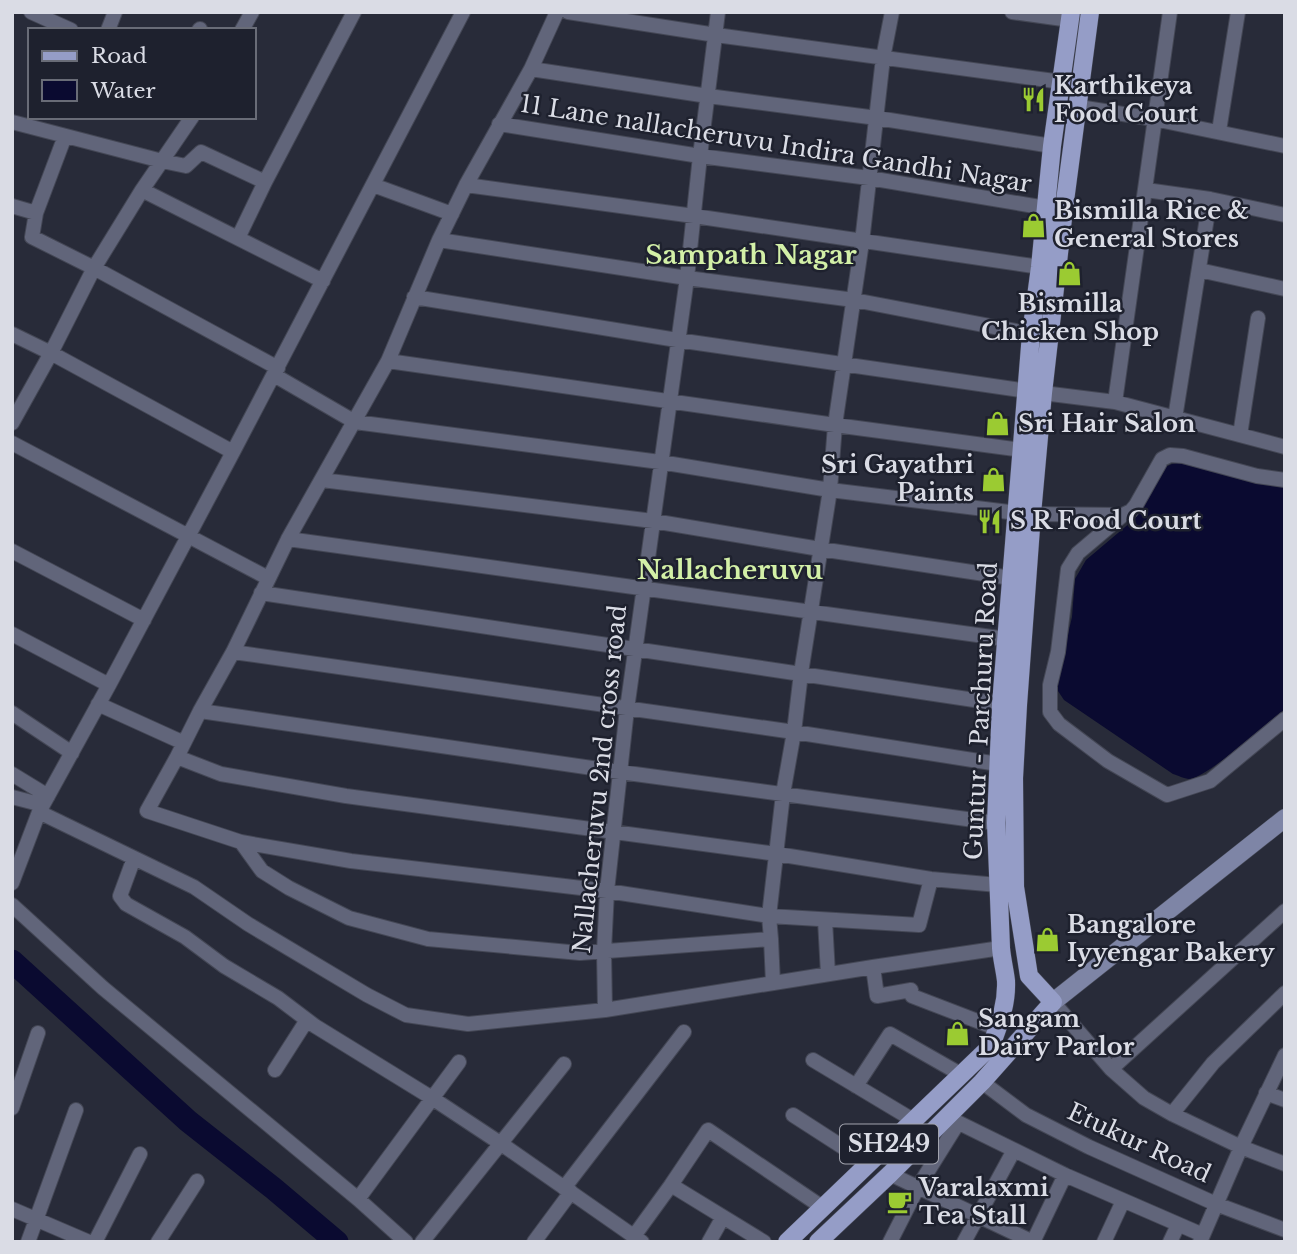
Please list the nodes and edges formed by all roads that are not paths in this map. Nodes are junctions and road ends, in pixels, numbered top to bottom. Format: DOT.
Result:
graph roads {
  1 [pos="31,12"];
  2 [pos="252,12"];
  3 [pos="354,12"];
  4 [pos="463,12"];
  5 [pos="557,12"];
  6 [pos="568,12"];
  7 [pos="718,12"];
  8 [pos="892,12"];
  9 [pos="1012,12"];
  10 [pos="1090,12"];
  11 [pos="1170,12"];
  12 [pos="1238,12"];
  13 [pos="1071,16"];
  14 [pos="67,28"];
  15 [pos="243,28"];
  16 [pos="716,35"];
  17 [pos="883,58"];
  18 [pos="531,69"];
  19 [pos="1062,82"];
  20 [pos="708,96"];
  21 [pos="1079,107"];
  22 [pos="877,118"];
  23 [pos="191,119"];
  24 [pos="1154,119"];
  25 [pos="12,122"];
  26 [pos="499,124"];
  27 [pos="1219,131"];
  28 [pos="65,136"];
  29 [pos="1052,146"];
  30 [pos="1285,146"];
  31 [pos="699,156"];
  32 [pos="162,161"];
  33 [pos="869,178"];
  34 [pos="265,182"];
  35 [pos="373,185"];
  36 [pos="466,185"];
  37 [pos="142,190"];
  38 [pos="1146,190"];
  39 [pos="1210,199"];
  40 [pos="12,206"];
  41 [pos="1046,208"];
  42 [pos="36,213"];
  43 [pos="452,214"];
  44 [pos="1285,215"];
  45 [pos="694,216"];
  46 [pos="238,238"];
  47 [pos="439,240"];
  48 [pos="862,242"];
  49 [pos="1040,267"];
  50 [pos="94,268"];
  51 [pos="1199,270"];
  52 [pos="687,278"];
  53 [pos="323,281"];
  54 [pos="1285,289"];
  55 [pos="415,297"];
  56 [pos="854,300"];
  57 [pos="1258,318"];
  58 [pos="12,334"];
  59 [pos="1031,334"];
  60 [pos="677,340"];
  61 [pos="51,353"];
  62 [pos="388,360"];
  63 [pos="844,365"];
  64 [pos="276,371"];
  65 [pos="1035,392"];
  66 [pos="669,401"];
  67 [pos="1115,402"];
  68 [pos="1175,418"];
  69 [pos="355,422"];
  70 [pos="12,423"];
  71 [pos="835,425"];
  72 [pos="1240,435"];
  73 [pos="12,443"];
  74 [pos="1285,447"];
  75 [pos="1023,450"];
  76 [pos="233,452"];
  77 [pos="660,462"];
  78 [pos="321,480"];
  79 [pos="1285,480"];
  80 [pos="830,490"];
  81 [pos="1024,513"];
  82 [pos="1123,515"];
  83 [pos="653,521"];
  84 [pos="189,535"];
  85 [pos="288,539"];
  86 [pos="820,549"];
  87 [pos="12,551"];
  88 [pos="268,578"];
  89 [pos="1011,578"];
  90 [pos="643,587"];
  91 [pos="261,593"];
  92 [pos="812,612"];
  93 [pos="144,620"];
  94 [pos="12,634"];
  95 [pos="1006,639"];
  96 [pos="636,650"];
  97 [pos="233,652"];
  98 [pos="801,673"];
  99 [pos="109,685"];
  100 [pos="99,704"];
  101 [pos="1001,704"];
  102 [pos="627,709"];
  103 [pos="200,710"];
  104 [pos="12,713"];
  105 [pos="1285,719"];
  106 [pos="794,732"];
  107 [pos="184,744"];
  108 [pos="72,753"];
  109 [pos="177,757"];
  110 [pos="998,764"];
  111 [pos="620,772"];
  112 [pos="12,774"];
  113 [pos="783,794"];
  114 [pos="12,797"];
  115 [pos="44,804"];
  116 [pos="1285,818"];
  117 [pos="996,823"];
  118 [pos="613,832"];
  119 [pos="241,842"];
  120 [pos="777,854"];
  121 [pos="134,858"];
  122 [pos="931,879"];
  123 [pos="12,883"];
  124 [pos="998,885"];
  125 [pos="607,891"];
  126 [pos="12,905"];
  127 [pos="1285,911"];
  128 [pos="769,916"];
  129 [pos="825,920"];
  130 [pos="771,939"];
  131 [pos="1000,948"];
  132 [pos="604,951"];
  133 [pos="873,967"];
  134 [pos="828,974"];
  135 [pos="1029,976"];
  136 [pos="1006,978"];
  137 [pos="773,983"];
  138 [pos="1285,993"];
  139 [pos="1053,1002"];
  140 [pos="605,1010"];
  141 [pos="307,1020"];
  142 [pos="998,1029"];
  143 [pos="684,1032"];
  144 [pos="38,1033"];
  145 [pos="996,1053"];
  146 [pos="1285,1055"];
  147 [pos="813,1060"];
  148 [pos="458,1062"];
  149 [pos="564,1064"];
  150 [pos="1111,1069"];
  151 [pos="275,1070"];
  152 [pos="962,1075"];
  153 [pos="982,1082"];
  154 [pos="856,1086"];
  155 [pos="1266,1093"];
  156 [pos="432,1098"];
  157 [pos="1285,1100"];
  158 [pos="12,1108"];
  159 [pos="76,1110"];
  160 [pos="1172,1114"];
  161 [pos="793,1115"];
  162 [pos="913,1120"];
  163 [pos="953,1120"];
  164 [pos="500,1143"];
  165 [pos="1241,1147"];
  166 [pos="1014,1150"];
  167 [pos="139,1154"];
  168 [pos="869,1164"];
  169 [pos="1285,1164"];
  170 [pos="890,1174"];
  171 [pos="1065,1175"];
  172 [pos="197,1181"];
  173 [pos="671,1185"];
  174 [pos="918,1187"];
  175 [pos="568,1190"];
  176 [pos="358,1199"];
  177 [pos="1123,1201"];
  178 [pos="1216,1203"];
  179 [pos="821,1207"];
  180 [pos="12,1209"];
  181 [pos="723,1217"];
  182 [pos="978,1217"];
  183 [pos="37,1219"];
  184 [pos="1178,1225"];
  185 [pos="1285,1230"];
  186 [pos="1201,1238"];
  187 [pos="638,1239"];
  188 [pos="28,1242"];
  189 [pos="89,1242"];
  190 [pos="94,1242"];
  191 [pos="158,1242"];
  192 [pos="406,1242"];
  193 [pos="422,1242"];
  194 [pos="534,1242"];
  195 [pos="709,1242"];
  196 [pos="764,1242"];
  197 [pos="787,1242"];
  198 [pos="818,1242"];
  199 [pos="890,1242"];
  200 [pos="964,1242"];
  201 [pos="1104,1242"];
  202 [pos="1170,1242"];
  1 -- 14 [label="street"];
  2 -- 15 [label="street"];
  3 -- 34 [label="street"];
  4 -- 35 [label="street"];
  5 -- 18 [label="street"];
  6 -- 16 [label="street"];
  7 -- 16 [label="street, Nallacheruvu 2nd cross road"];
  8 -- 17 [label="street"];
  9 -- 13 [label="street"];
  10 -- 21 [label="main road, Guntur - Parchuru Road / SH249"];
  11 -- 24 [label="street"];
  12 -- 27 [label="street"];
  13 -- 19 [label="main road, Guntur - Parchuru Road / SH249"];
  16 -- 17 [label="street"];
  16 -- 20 [label="street, Nallacheruvu 2nd cross road"];
  17 -- 19 [label="street"];
  17 -- 22 [label="street"];
  18 -- 20 [label="street"];
  18 -- 26 [label="street"];
  19 -- 29 [label="main road, Guntur - Parchuru Road / SH249"];
  20 -- 22 [label="street"];
  20 -- 31 [label="street, Nallacheruvu 2nd cross road"];
  21 -- 24 [label="street"];
  21 -- 65 [label="main road, Guntur - Parchuru Road / SH249"];
  22 -- 29 [label="street"];
  22 -- 33 [label="street"];
  23 -- 32 [label="street"];
  24 -- 27 [label="street"];
  24 -- 38 [label="street"];
  25 -- 28 [label="street"];
  26 -- 31 [label="street, 11 Lane nallacheruvu Indira Gandhi Nagar"];
  26 -- 36 [label="street"];
  27 -- 30 [label="street"];
  28 -- 32 [label="street"];
  28 -- 42 [label="street"];
  29 -- 41 [label="main road, Guntur - Parchuru Road / SH249"];
  31 -- 33 [label="street, 11 Lane nallacheruvu Indira Gandhi Nagar"];
  31 -- 45 [label="street, Nallacheruvu 2nd cross road"];
  32 -- 34 [label="street"];
  32 -- 37 [label="street"];
  33 -- 41 [label="street, 11 Lane nallacheruvu Indira Gandhi Nagar"];
  33 -- 48 [label="street"];
  34 -- 46 [label="street"];
  35 -- 43 [label="street"];
  35 -- 53 [label="street"];
  36 -- 43 [label="street"];
  36 -- 45 [label="street"];
  37 -- 46 [label="street"];
  37 -- 50 [label="street"];
  38 -- 39 [label="street"];
  38 -- 67 [label="street"];
  39 -- 44 [label="street"];
  39 -- 51 [label="street"];
  40 -- 42 [label="street"];
  41 -- 49 [label="main road, Guntur - Parchuru Road / SH249"];
  42 -- 50 [label="street"];
  43 -- 47 [label="street"];
  45 -- 48 [label="street"];
  45 -- 52 [label="street, Nallacheruvu 2nd cross road"];
  46 -- 53 [label="street"];
  47 -- 52 [label="street"];
  47 -- 55 [label="street"];
  48 -- 49 [label="street"];
  48 -- 56 [label="street"];
  49 -- 59 [label="main road, Guntur - Parchuru Road / SH249"];
  50 -- 61 [label="street"];
  50 -- 64 [label="street"];
  51 -- 54 [label="street"];
  51 -- 68 [label="street"];
  52 -- 56 [label="street"];
  52 -- 60 [label="street, Nallacheruvu 2nd cross road"];
  53 -- 64 [label="street"];
  55 -- 60 [label="street"];
  55 -- 62 [label="street"];
  56 -- 59 [label="street"];
  56 -- 63 [label="street"];
  57 -- 72 [label="street"];
  58 -- 61 [label="street"];
  59 -- 65 [label="main road, Guntur - Parchuru Road / SH249"];
  60 -- 63 [label="street"];
  60 -- 66 [label="street, Nallacheruvu 2nd cross road"];
  61 -- 70 [label="street"];
  61 -- 76 [label="street"];
  62 -- 66 [label="street"];
  62 -- 69 [label="street"];
  63 -- 65 [label="street"];
  63 -- 71 [label="street"];
  64 -- 69 [label="street"];
  64 -- 76 [label="street"];
  65 -- 67 [label="street"];
  65 -- 75 [label="main road, Guntur - Parchuru Road / SH249"];
  65 -- 81 [label="main road, Guntur - Parchuru Road / SH249"];
  66 -- 71 [label="street"];
  66 -- 77 [label="street, Nallacheruvu 2nd cross road"];
  67 -- 68 [label="street"];
  68 -- 72 [label="street"];
  69 -- 77 [label="street"];
  69 -- 78 [label="street"];
  71 -- 75 [label="street"];
  71 -- 80 [label="street"];
  72 -- 74 [label="street"];
  73 -- 84 [label="street"];
  75 -- 81 [label="main road, Guntur - Parchuru Road / SH249"];
  76 -- 84 [label="street"];
  77 -- 80 [label="street"];
  77 -- 83 [label="street, Nallacheruvu 2nd cross road"];
  78 -- 83 [label="street"];
  78 -- 85 [label="street"];
  79 -- 82 [label="street"];
  80 -- 81 [label="street"];
  80 -- 86 [label="street"];
  81 -- 82 [label="street"];
  81 -- 89 [label="main road, Guntur - Parchuru Road / SH249"];
  81 -- 135 [label="main road, Guntur - Parchuru Road / SH249"];
  82 -- 105 [label="street"];
  83 -- 86 [label="street"];
  83 -- 90 [label="street, Nallacheruvu 2nd cross road"];
  84 -- 88 [label="street"];
  84 -- 93 [label="street"];
  85 -- 88 [label="street"];
  85 -- 90 [label="street"];
  86 -- 89 [label="street"];
  86 -- 92 [label="street"];
  87 -- 93 [label="street"];
  88 -- 91 [label="street"];
  89 -- 95 [label="main road, Guntur - Parchuru Road / SH249"];
  90 -- 92 [label="street"];
  90 -- 96 [label="street, Nallacheruvu 2nd cross road"];
  91 -- 96 [label="street"];
  91 -- 97 [label="street"];
  92 -- 95 [label="street"];
  92 -- 98 [label="street"];
  93 -- 99 [label="street"];
  94 -- 99 [label="street"];
  95 -- 101 [label="main road, Guntur - Parchuru Road / SH249"];
  96 -- 98 [label="street"];
  96 -- 102 [label="street, Nallacheruvu 2nd cross road"];
  97 -- 102 [label="street"];
  97 -- 103 [label="street"];
  98 -- 101 [label="street"];
  98 -- 106 [label="street"];
  99 -- 100 [label="street"];
  100 -- 107 [label="street"];
  100 -- 108 [label="street"];
  101 -- 110 [label="main road, Guntur - Parchuru Road / SH249"];
  102 -- 106 [label="street"];
  102 -- 111 [label="street, Nallacheruvu 2nd cross road"];
  103 -- 107 [label="street"];
  103 -- 111 [label="street"];
  104 -- 108 [label="street"];
  106 -- 110 [label="street"];
  106 -- 113 [label="street"];
  107 -- 109 [label="street"];
  108 -- 115 [label="street"];
  109 -- 118 [label="street"];
  109 -- 119 [label="street"];
  110 -- 117 [label="main road, Guntur - Parchuru Road / SH249"];
  111 -- 113 [label="street"];
  111 -- 118 [label="street, Nallacheruvu 2nd cross road"];
  112 -- 115 [label="street"];
  113 -- 117 [label="street"];
  113 -- 120 [label="street"];
  114 -- 115 [label="street"];
  115 -- 121 [label="street"];
  115 -- 123 [label="street"];
  116 -- 139 [label="street, Guntur - Parchuru Road"];
  117 -- 124 [label="main road, Guntur - Parchuru Road / SH249"];
  118 -- 120 [label="street"];
  118 -- 125 [label="street, Nallacheruvu 2nd cross road"];
  119 -- 125 [label="street"];
  119 -- 132 [label="street"];
  120 -- 122 [label="street"];
  120 -- 128 [label="street"];
  121 -- 140 [label="street"];
  121 -- 141 [label="street"];
  122 -- 124 [label="street"];
  122 -- 129 [label="street"];
  124 -- 131 [label="main road, Guntur - Parchuru Road / SH249"];
  125 -- 128 [label="street"];
  125 -- 132 [label="street, Nallacheruvu 2nd cross road"];
  126 -- 176 [label="street"];
  127 -- 150 [label="street"];
  128 -- 129 [label="street"];
  128 -- 130 [label="street"];
  129 -- 134 [label="street"];
  130 -- 132 [label="street"];
  130 -- 137 [label="street"];
  131 -- 133 [label="street"];
  131 -- 136 [label="main road, Guntur - Parchuru Road / SH249"];
  132 -- 140 [label="street, Nallacheruvu 2nd cross road"];
  133 -- 134 [label="street"];
  133 -- 142 [label="street"];
  134 -- 137 [label="street"];
  135 -- 136 [label="main road"];
  135 -- 139 [label="main road"];
  136 -- 142 [label="main road, Guntur - Parchuru Road / SH249"];
  137 -- 140 [label="street"];
  138 -- 160 [label="street"];
  139 -- 145 [label="main road, Guntur - Parchuru Road / SH249"];
  139 -- 150 [label="street"];
  141 -- 151 [label="street"];
  141 -- 156 [label="street"];
  142 -- 145 [label="main road, Guntur - Parchuru Road / SH249"];
  143 -- 175 [label="street"];
  144 -- 158 [label="street"];
  145 -- 152 [label="main road, Guntur - Parchuru Road / SH249"];
  145 -- 153 [label="main road, Guntur - Parchuru Road / SH249"];
  146 -- 155 [label="street"];
  147 -- 154 [label="street"];
  148 -- 156 [label="street"];
  149 -- 164 [label="street"];
  150 -- 160 [label="street"];
  152 -- 154 [label="street"];
  152 -- 162 [label="main road, Guntur - Parchuru Road / SH249"];
  153 -- 163 [label="main road, Guntur - Parchuru Road / SH249"];
  153 -- 178 [label="street, Etukur Road"];
  154 -- 162 [label="street"];
  155 -- 157 [label="street"];
  155 -- 165 [label="street"];
  156 -- 164 [label="street"];
  156 -- 176 [label="street"];
  159 -- 183 [label="street"];
  160 -- 165 [label="street"];
  161 -- 168 [label="street"];
  162 -- 168 [label="main road, Guntur - Parchuru Road / SH249"];
  163 -- 166 [label="street"];
  163 -- 170 [label="main road, Guntur - Parchuru Road / SH249"];
  163 -- 174 [label="street"];
  164 -- 175 [label="street"];
  164 -- 193 [label="street"];
  165 -- 169 [label="street"];
  165 -- 178 [label="street"];
  166 -- 171 [label="street"];
  166 -- 182 [label="street"];
  167 -- 190 [label="street"];
  168 -- 179 [label="main road, Guntur - Parchuru Road / SH249"];
  170 -- 174 [label="street"];
  170 -- 198 [label="main road, Guntur - Parchuru Road / SH249"];
  171 -- 177 [label="street"];
  171 -- 182 [label="street"];
  172 -- 191 [label="street"];
  173 -- 179 [label="street"];
  173 -- 181 [label="street"];
  173 -- 187 [label="street"];
  174 -- 182 [label="street"];
  174 -- 199 [label="street"];
  175 -- 187 [label="street"];
  175 -- 194 [label="street"];
  176 -- 192 [label="street"];
  177 -- 184 [label="street"];
  177 -- 201 [label="street"];
  178 -- 185 [label="street, Etukur Road"];
  178 -- 186 [label="street"];
  179 -- 197 [label="main road, Guntur - Parchuru Road / SH249"];
  180 -- 183 [label="street"];
  181 -- 195 [label="street"];
  181 -- 196 [label="street"];
  182 -- 200 [label="street"];
  183 -- 188 [label="street"];
  183 -- 189 [label="street"];
  184 -- 186 [label="street"];
  184 -- 202 [label="street"];
}
